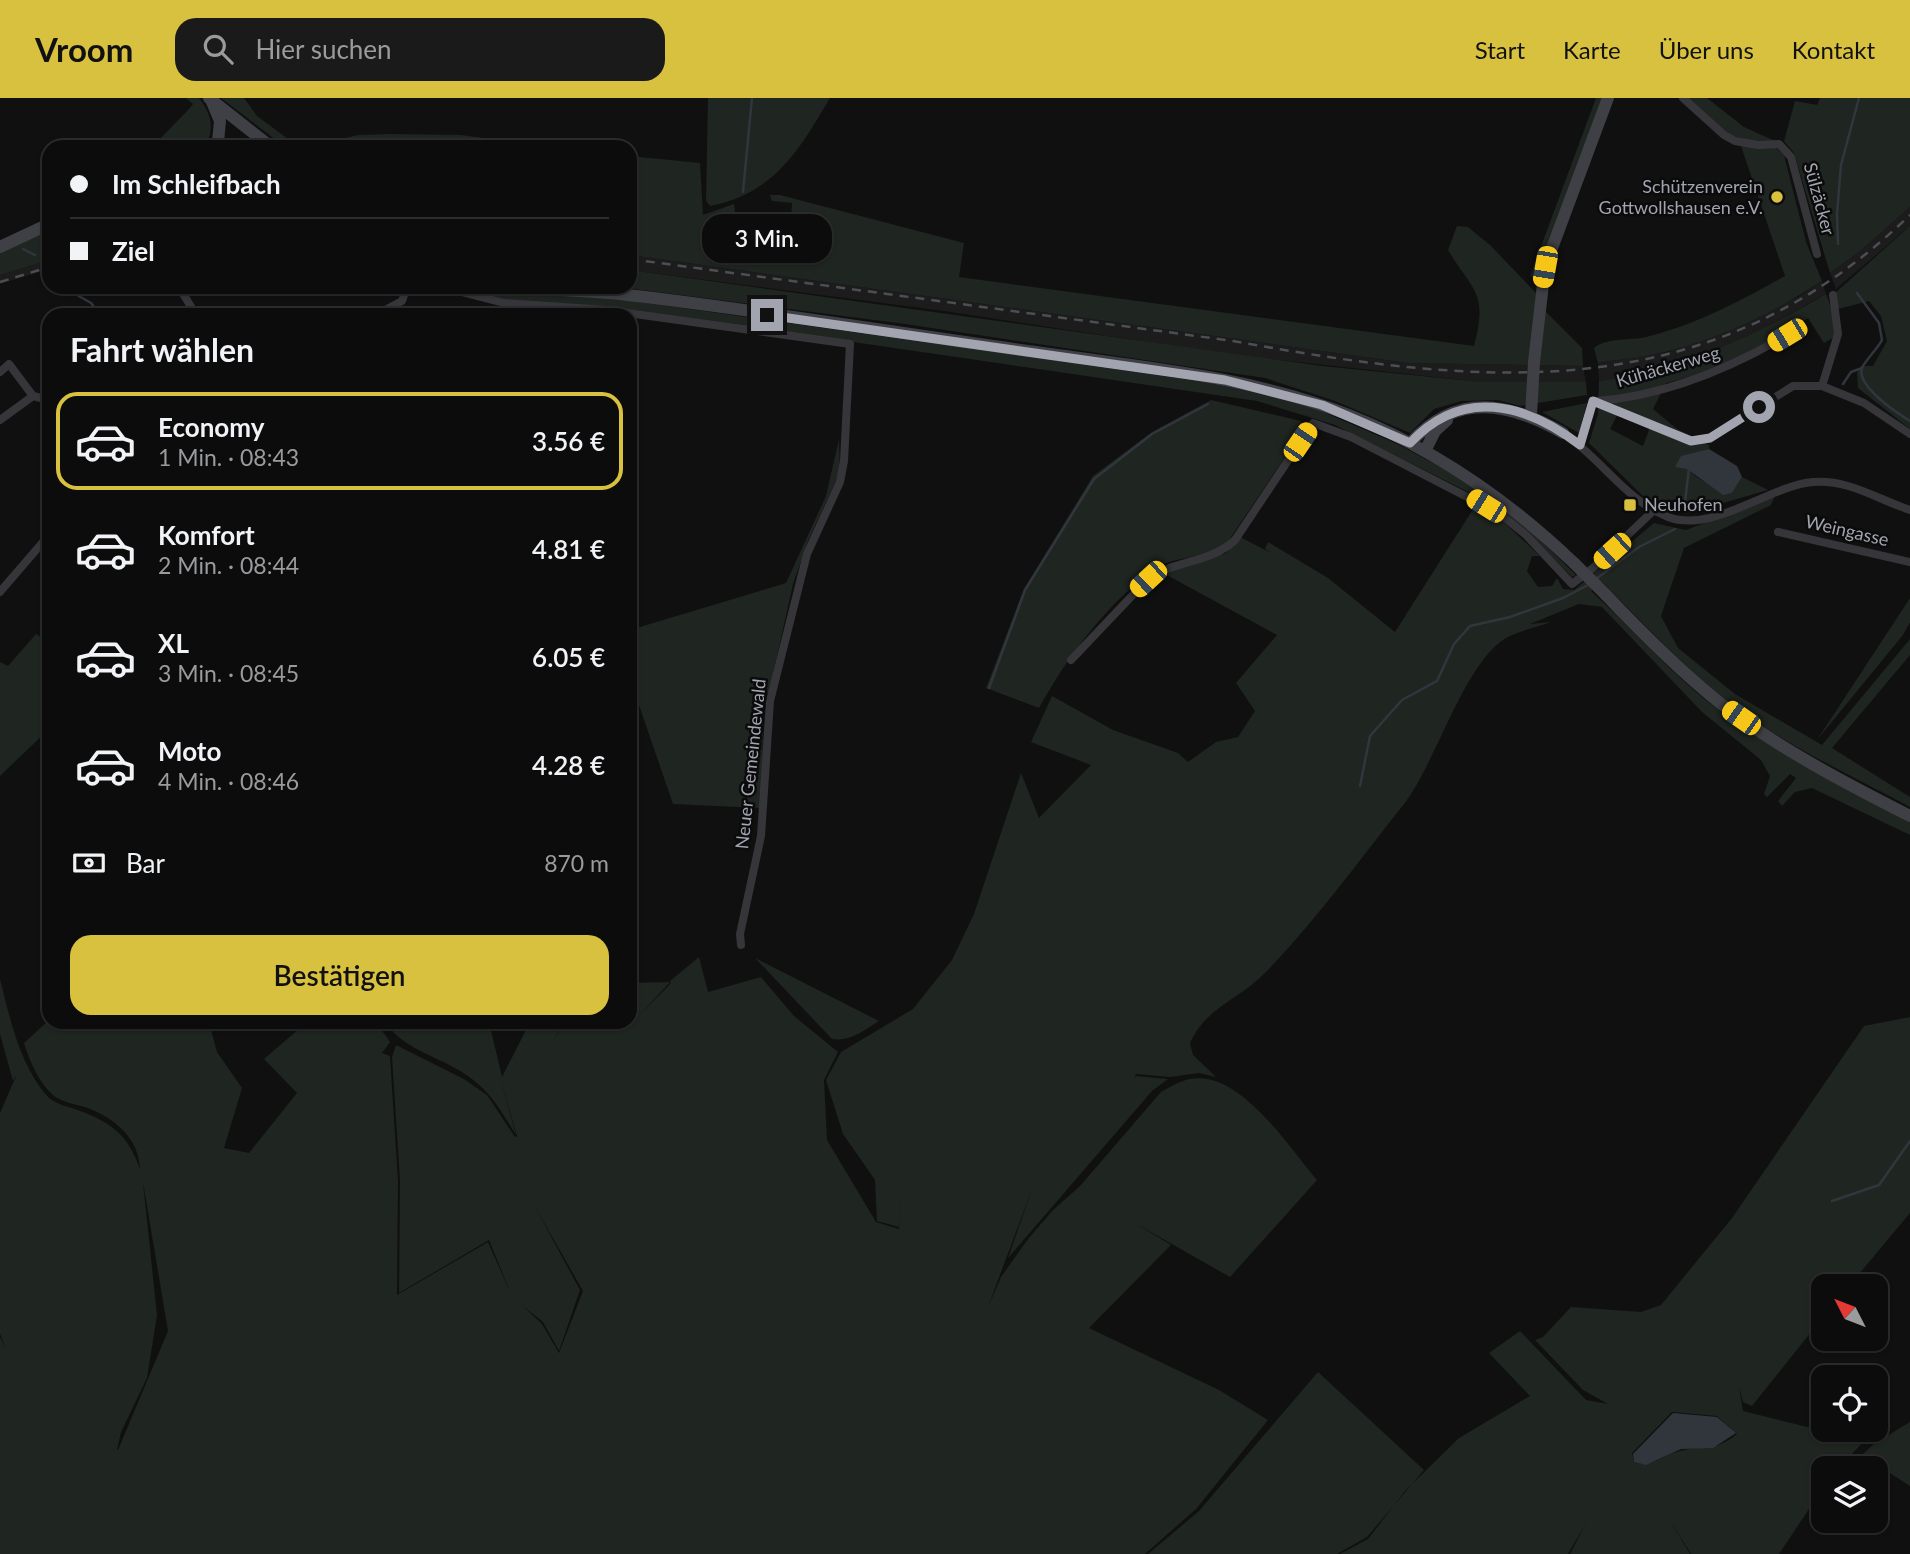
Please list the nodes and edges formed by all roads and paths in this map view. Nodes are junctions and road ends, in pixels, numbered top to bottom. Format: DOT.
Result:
graph roads {
  1 [pos="1608,98"];
  2 [pos="1683,98"];
  3 [pos="210,99"];
  4 [pos="238,121"];
  5 [pos="217,140"];
  6 [pos="221,140"];
  7 [pos="262,140"];
  8 [pos="42,227"];
  9 [pos="0,247"];
  10 [pos="1817,254"];
  11 [pos="405,294"];
  12 [pos="470,294"];
  13 [pos="604,294"];
  14 [pos="1833,295"];
  15 [pos="389,308"];
  16 [pos="578,308"];
  17 [pos="637,314"];
  18 [pos="1787,335"];
  19 [pos="0,372"];
  20 [pos="1822,386"];
  21 [pos="33,396"];
  22 [pos="42,398"];
  23 [pos="1593,401"];
  24 [pos="1472,407"];
  25 [pos="1531,415"];
  26 [pos="0,420"];
  27 [pos="1563,433"];
  28 [pos="1910,434"];
  29 [pos="1410,443"];
  30 [pos="1580,445"];
  31 [pos="1425,451"];
  32 [pos="1654,510"];
  33 [pos="1910,510"];
  34 [pos="1778,532"];
  35 [pos="42,543"];
  36 [pos="1910,562"];
  37 [pos="0,592"];
  38 [pos="1071,660"];
  39 [pos="1910,816"];
  40 [pos="741,945"];
  1 -- 25 [label="main road, bridge"];
  2 -- 10 [label="street, Sülzäcker"];
  3 -- 4 [label="main road"];
  3 -- 5 [label="main road"];
  4 -- 6 [label="main road"];
  4 -- 7 [label="main road"];
  8 -- 9 [label="main road"];
  11 -- 15 [label="street"];
  12 -- 16 [label="street, Neuer Gemeindewald"];
  13 -- 29 [label="main road"];
  14 -- 20 [label="street"];
  17 -- 40 [label="street, Neuer Gemeindewald"];
  18 -- 23 [label="street, Kühäckerweg"];
  19 -- 21 [label="street"];
  20 -- 23 [label="street"];
  20 -- 28 [label="street"];
  21 -- 22 [label="street"];
  21 -- 26 [label="street"];
  23 -- 30 [label="street"];
  24 -- 25 [label="main road"];
  24 -- 29 [label="main road"];
  24 -- 31 [label="main road"];
  25 -- 27 [label="main road"];
  27 -- 30 [label="street"];
  29 -- 31 [label="main road"];
  30 -- 32 [label="street"];
  31 -- 39 [label="main road, bridge"];
  32 -- 33 [label="street"];
  32 -- 38 [label="street"];
  34 -- 36 [label="street, Weingasse"];
  35 -- 37 [label="street"];
}
